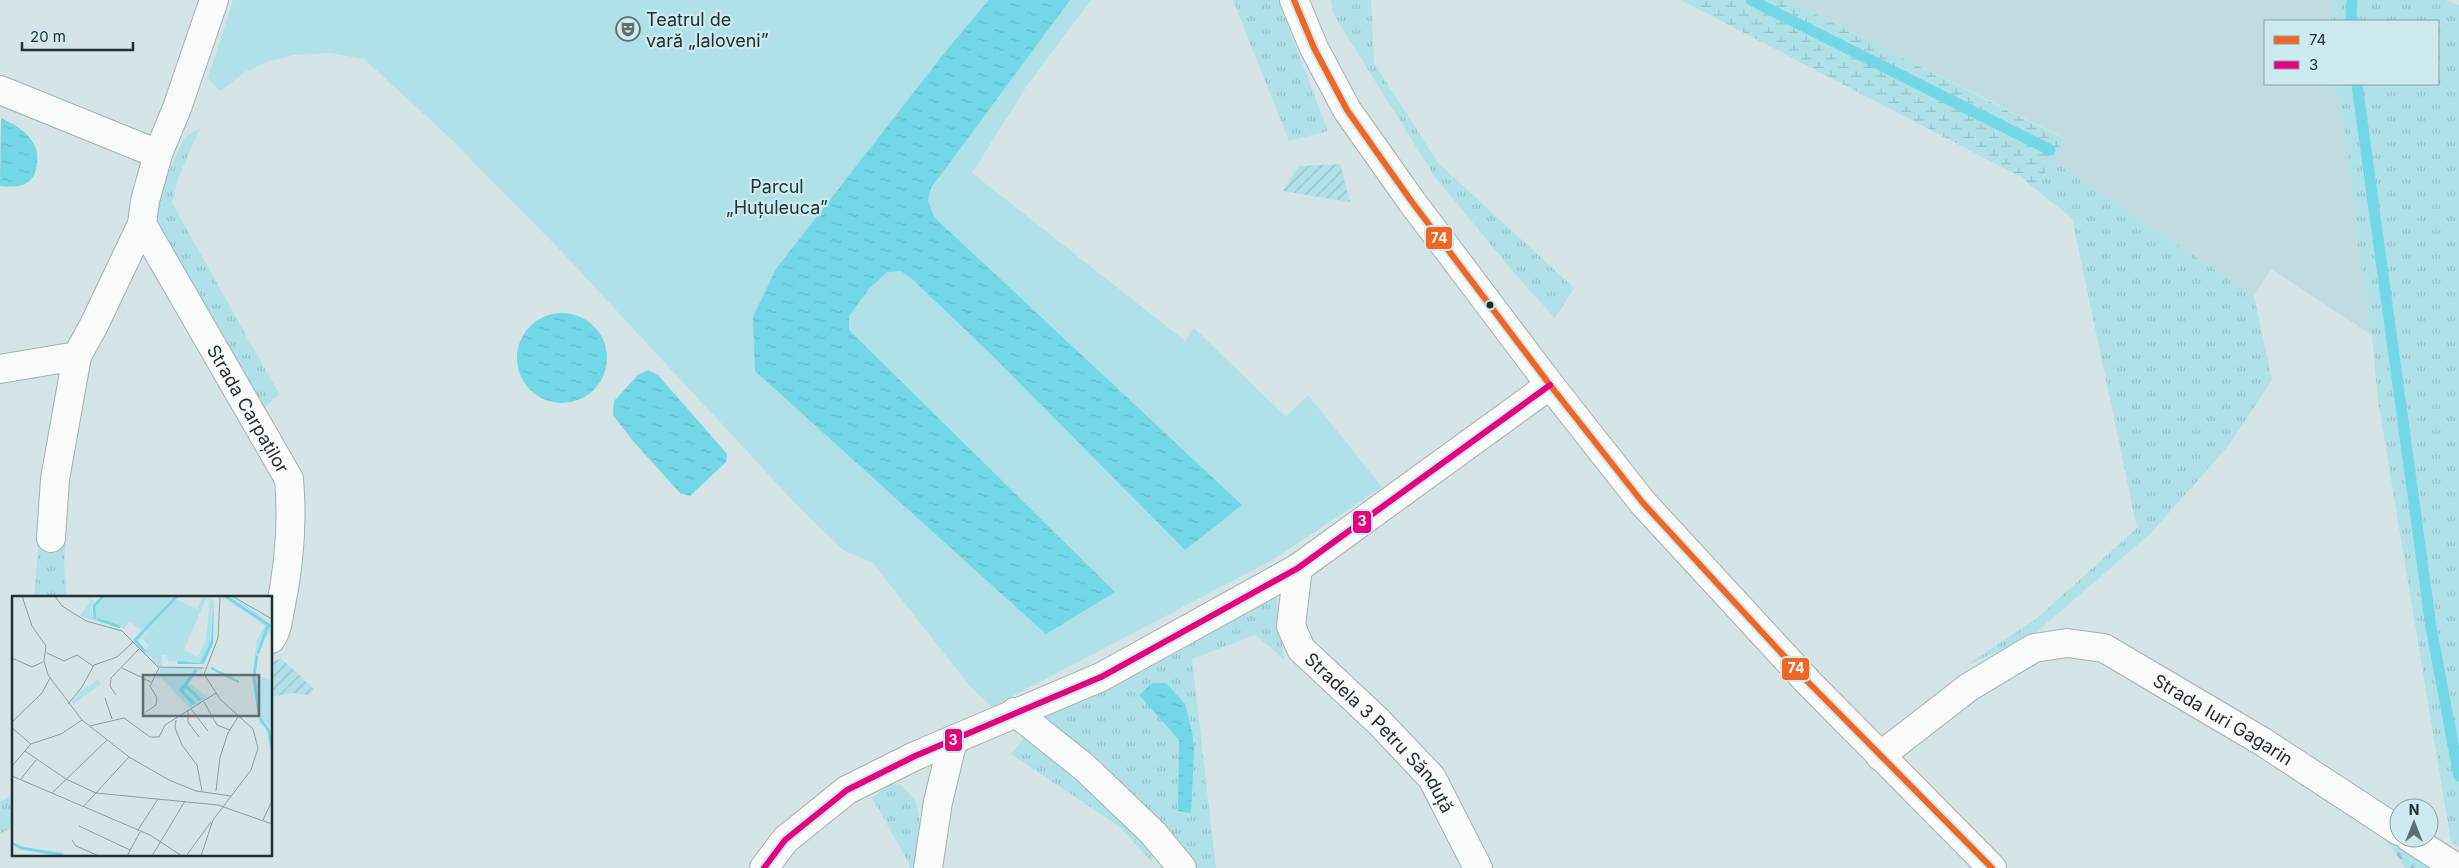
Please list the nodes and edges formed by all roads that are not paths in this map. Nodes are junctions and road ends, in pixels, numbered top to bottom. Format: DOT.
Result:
graph roads {
  1 [pos="214,0"];
  2 [pos="1294,0"];
  3 [pos="0,90"];
  4 [pos="158,154"];
  5 [pos="142,224"];
  6 [pos="77,356"];
  7 [pos="0,369"];
  8 [pos="1550,385"];
  9 [pos="50,538"];
  10 [pos="1298,568"];
  11 [pos="272,637"];
  12 [pos="1015,712"];
  13 [pos="954,740"];
  14 [pos="1880,756"];
  15 [pos="2389,824"];
  16 [pos="2426,848"];
  17 [pos="764,868"];
  18 [pos="928,868"];
  19 [pos="1182,868"];
  20 [pos="1478,868"];
  21 [pos="1992,868"];
  22 [pos="2458,868"];
  1 -- 4 [label="street"];
  2 -- 8 [label="street"];
  3 -- 4 [label="street"];
  4 -- 5 [label="street"];
  5 -- 6 [label="street"];
  5 -- 11 [label="street, Strada Carpaților"];
  6 -- 7 [label="street"];
  6 -- 9 [label="street"];
  8 -- 10 [label="street"];
  8 -- 14 [label="street"];
  10 -- 12 [label="street"];
  10 -- 20 [label="street, Stradela 3 Petru Sănduță"];
  12 -- 13 [label="street"];
  12 -- 19 [label="street"];
  13 -- 17 [label="street"];
  13 -- 18 [label="street"];
  14 -- 15 [label="street, Strada Iuri Gagarin"];
  14 -- 21 [label="street"];
  16 -- 22 [label="street"];
}
